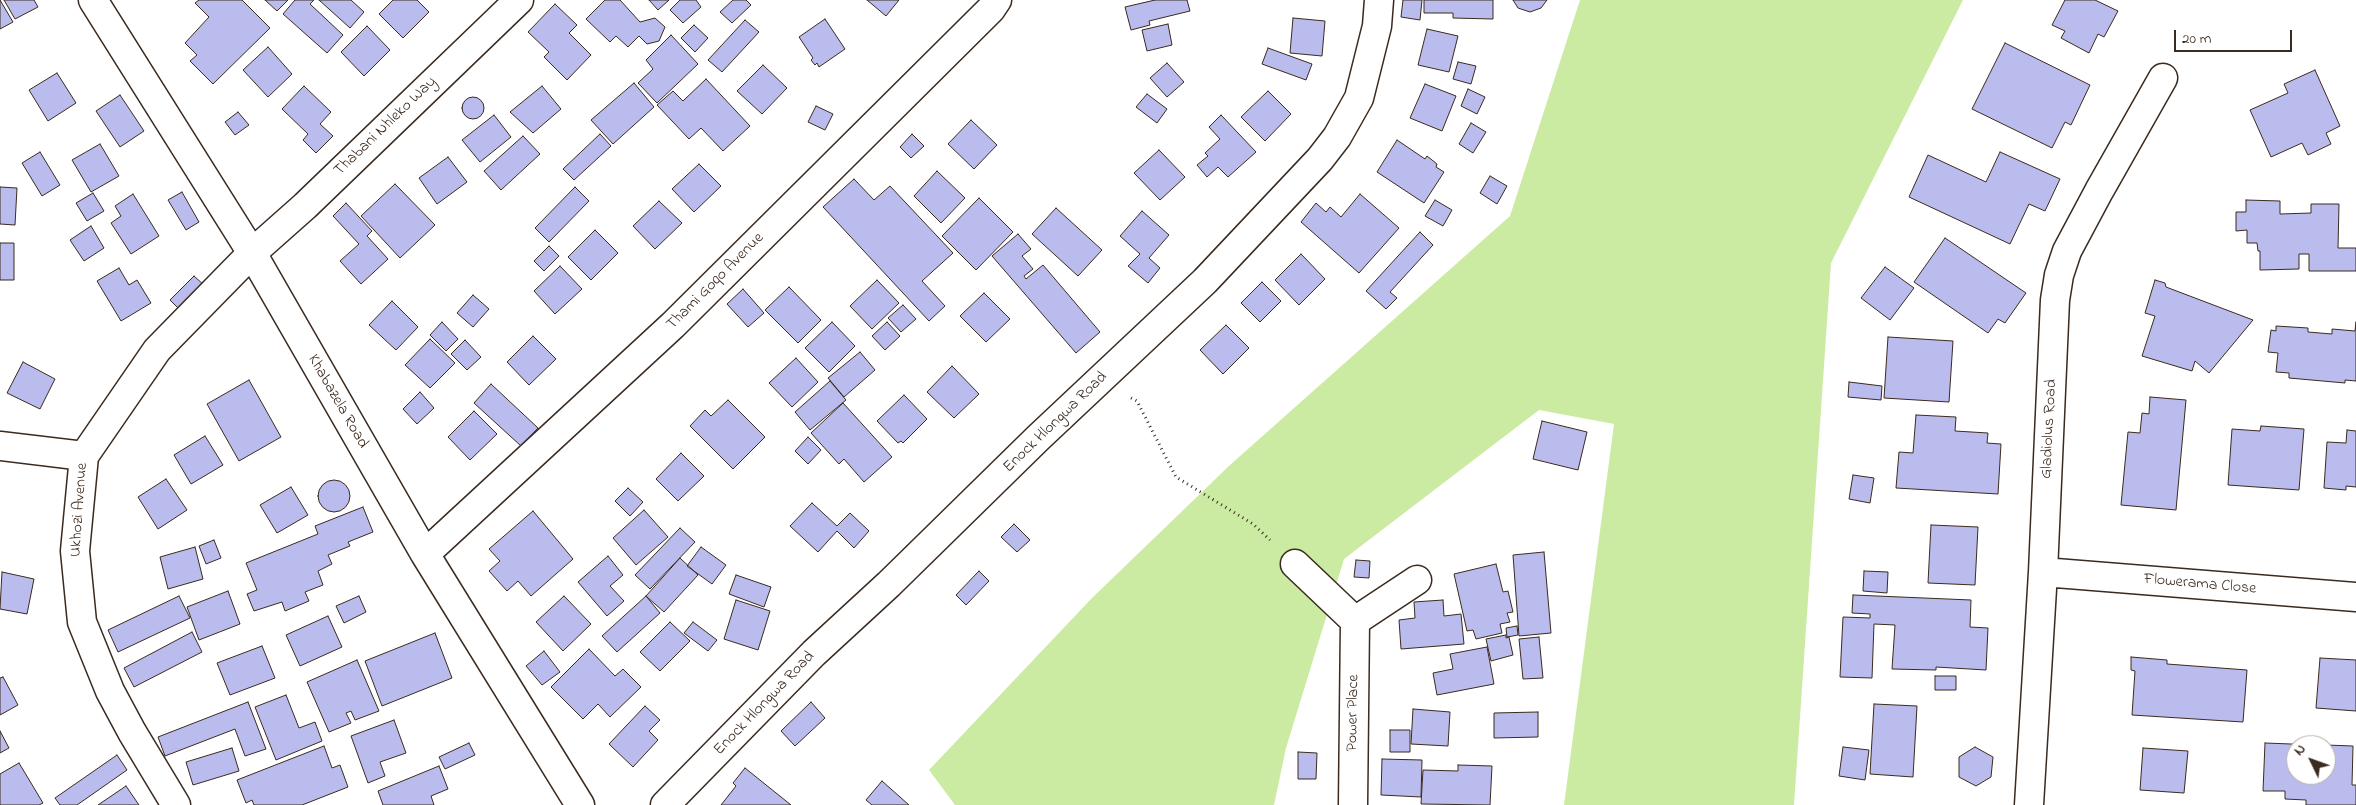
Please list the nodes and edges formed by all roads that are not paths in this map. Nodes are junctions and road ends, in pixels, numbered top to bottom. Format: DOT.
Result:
graph roads {
  1 [pos="94,0"];
  2 [pos="519,0"];
  3 [pos="997,0"];
  4 [pos="1379,0"];
  5 [pos="2163,78"];
  6 [pos="252,253"];
  7 [pos="0,446"];
  8 [pos="84,456"];
  9 [pos="425,554"];
  10 [pos="1295,564"];
  11 [pos="2043,572"];
  12 [pos="1417,580"];
  13 [pos="2356,597"];
  14 [pos="1355,621"];
  15 [pos="176,805"];
  16 [pos="580,805"];
  17 [pos="665,805"];
  18 [pos="1353,805"];
  19 [pos="2030,805"];
  1 -- 6 [label="street, Khabazela Road"];
  2 -- 6 [label="street, Thabani Nhleko Way"];
  3 -- 9 [label="street, Thami Goqo Avenue"];
  4 -- 17 [label="street, Enock Hlongwa Road"];
  5 -- 11 [label="street, Gladiolus Road"];
  6 -- 8 [label="street, Ukhozi Avenue"];
  6 -- 9 [label="street, Khabazela Road"];
  7 -- 8 [label="street"];
  8 -- 15 [label="street, Ukhozi Avenue"];
  9 -- 16 [label="street, Khabazela Road"];
  10 -- 14 [label="street"];
  11 -- 13 [label="street, Flowerama Close"];
  11 -- 19 [label="street, Gladiolus Road"];
  12 -- 14 [label="street"];
  14 -- 18 [label="street, Power Place"];
}
